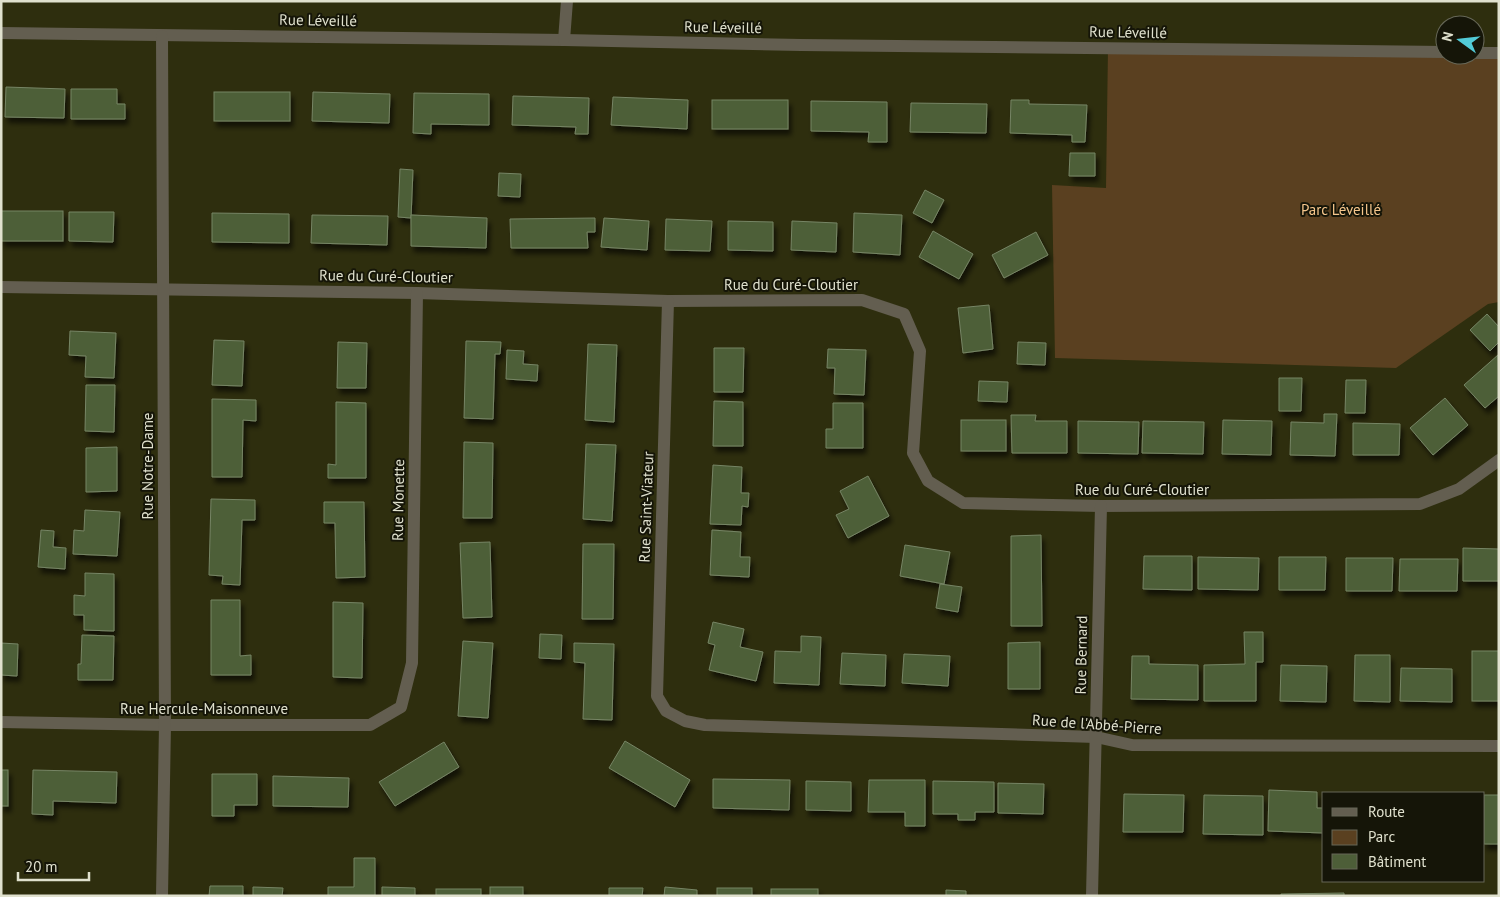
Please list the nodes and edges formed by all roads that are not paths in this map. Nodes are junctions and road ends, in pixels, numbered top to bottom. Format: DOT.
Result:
graph roads {
  1 [pos="567,1"];
  2 [pos="1,33"];
  3 [pos="162,36"];
  4 [pos="564,40"];
  5 [pos="1435,52"];
  6 [pos="1485,53"];
  7 [pos="1499,53"];
  8 [pos="1,287"];
  9 [pos="163,288"];
  10 [pos="417,293"];
  11 [pos="668,301"];
  12 [pos="1499,460"];
  13 [pos="1101,506"];
  14 [pos="401,707"];
  15 [pos="666,711"];
  16 [pos="1,722"];
  17 [pos="165,725"];
  18 [pos="1096,737"];
  19 [pos="1499,746"];
  20 [pos="162,896"];
  21 [pos="1092,896"];
  1 -- 4 [label="street"];
  2 -- 3 [label="street, Rue Léveillé"];
  3 -- 4 [label="street, Rue Léveillé"];
  3 -- 9 [label="street, Rue Notre-Dame"];
  4 -- 5 [label="street, Rue Léveillé"];
  6 -- 7 [label="street"];
  8 -- 9 [label="street, Rue du Curé-Cloutier"];
  9 -- 10 [label="street, Rue du Curé-Cloutier"];
  9 -- 17 [label="street, Rue Notre-Dame"];
  10 -- 11 [label="street, Rue du Curé-Cloutier"];
  10 -- 14 [label="street, Rue Monette"];
  11 -- 13 [label="street, Rue du Curé-Cloutier"];
  11 -- 15 [label="street, Rue Saint-Viateur"];
  12 -- 13 [label="street, Rue du Curé-Cloutier"];
  13 -- 18 [label="street, Rue Bernard"];
  14 -- 17 [label="street, Rue Hercule-Maisonneuve"];
  15 -- 18 [label="street, Rue de l'Abbé-Pierre"];
  16 -- 17 [label="street, Rue Hercule-Maisonneuve"];
  17 -- 20 [label="street, Rue Notre-Dame"];
  18 -- 19 [label="street, Rue de l'Abbé-Pierre"];
  18 -- 21 [label="street, Rue Bernard"];
}
